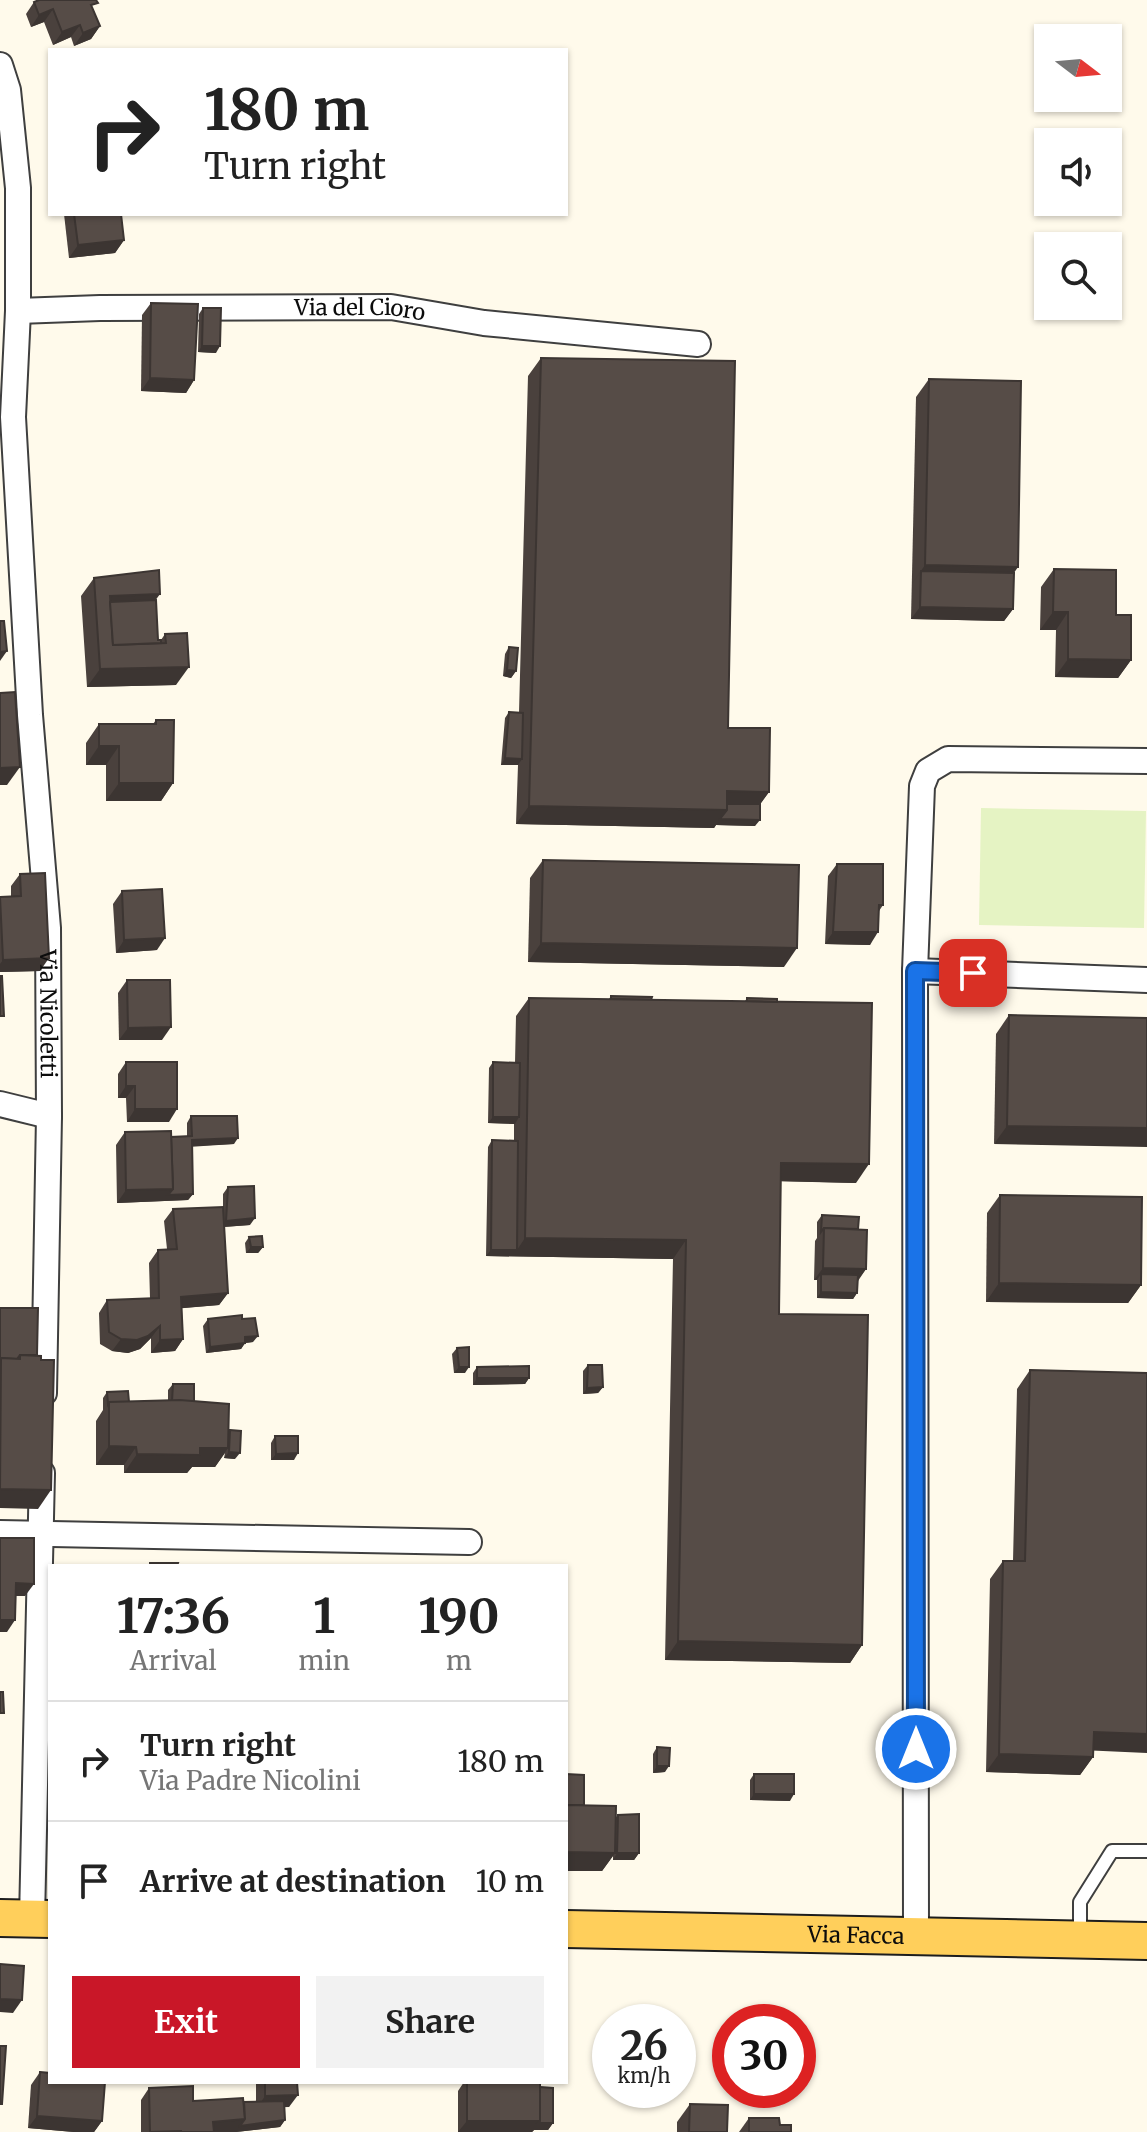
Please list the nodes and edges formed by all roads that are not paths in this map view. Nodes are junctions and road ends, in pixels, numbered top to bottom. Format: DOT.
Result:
graph roads {
  1 [pos="0,65"];
  2 [pos="18,311"];
  3 [pos="698,344"];
  4 [pos="1147,761"];
  5 [pos="915,971"];
  6 [pos="1147,980"];
  7 [pos="0,1104"];
  8 [pos="49,1116"];
  9 [pos="43,1409"];
  10 [pos="43,1455"];
  11 [pos="0,1533"];
  12 [pos="41,1533"];
  13 [pos="469,1542"];
  14 [pos="1147,1851"];
  15 [pos="27,1919"];
  16 [pos="568,1929"];
  17 [pos="916,1936"];
  18 [pos="1080,1941"];
  19 [pos="1147,1941"];
  1 -- 2 [label="street, Via Nicoletti"];
  2 -- 3 [label="street, Via del Cioro"];
  2 -- 8 [label="street, Via Nicoletti"];
  4 -- 5 [label="street"];
  5 -- 6 [label="street"];
  5 -- 17 [label="street"];
  7 -- 8 [label="street"];
  8 -- 9 [label="street, Via Nicoletti"];
  10 -- 12 [label="street"];
  11 -- 12 [label="street"];
  12 -- 13 [label="street"];
  12 -- 15 [label="street"];
  14 -- 18 [label="lane"];
  16 -- 17 [label="main road, Via Facca"];
  17 -- 18 [label="main road, Via Facca"];
  18 -- 19 [label="main road, Via Facca"];
}
